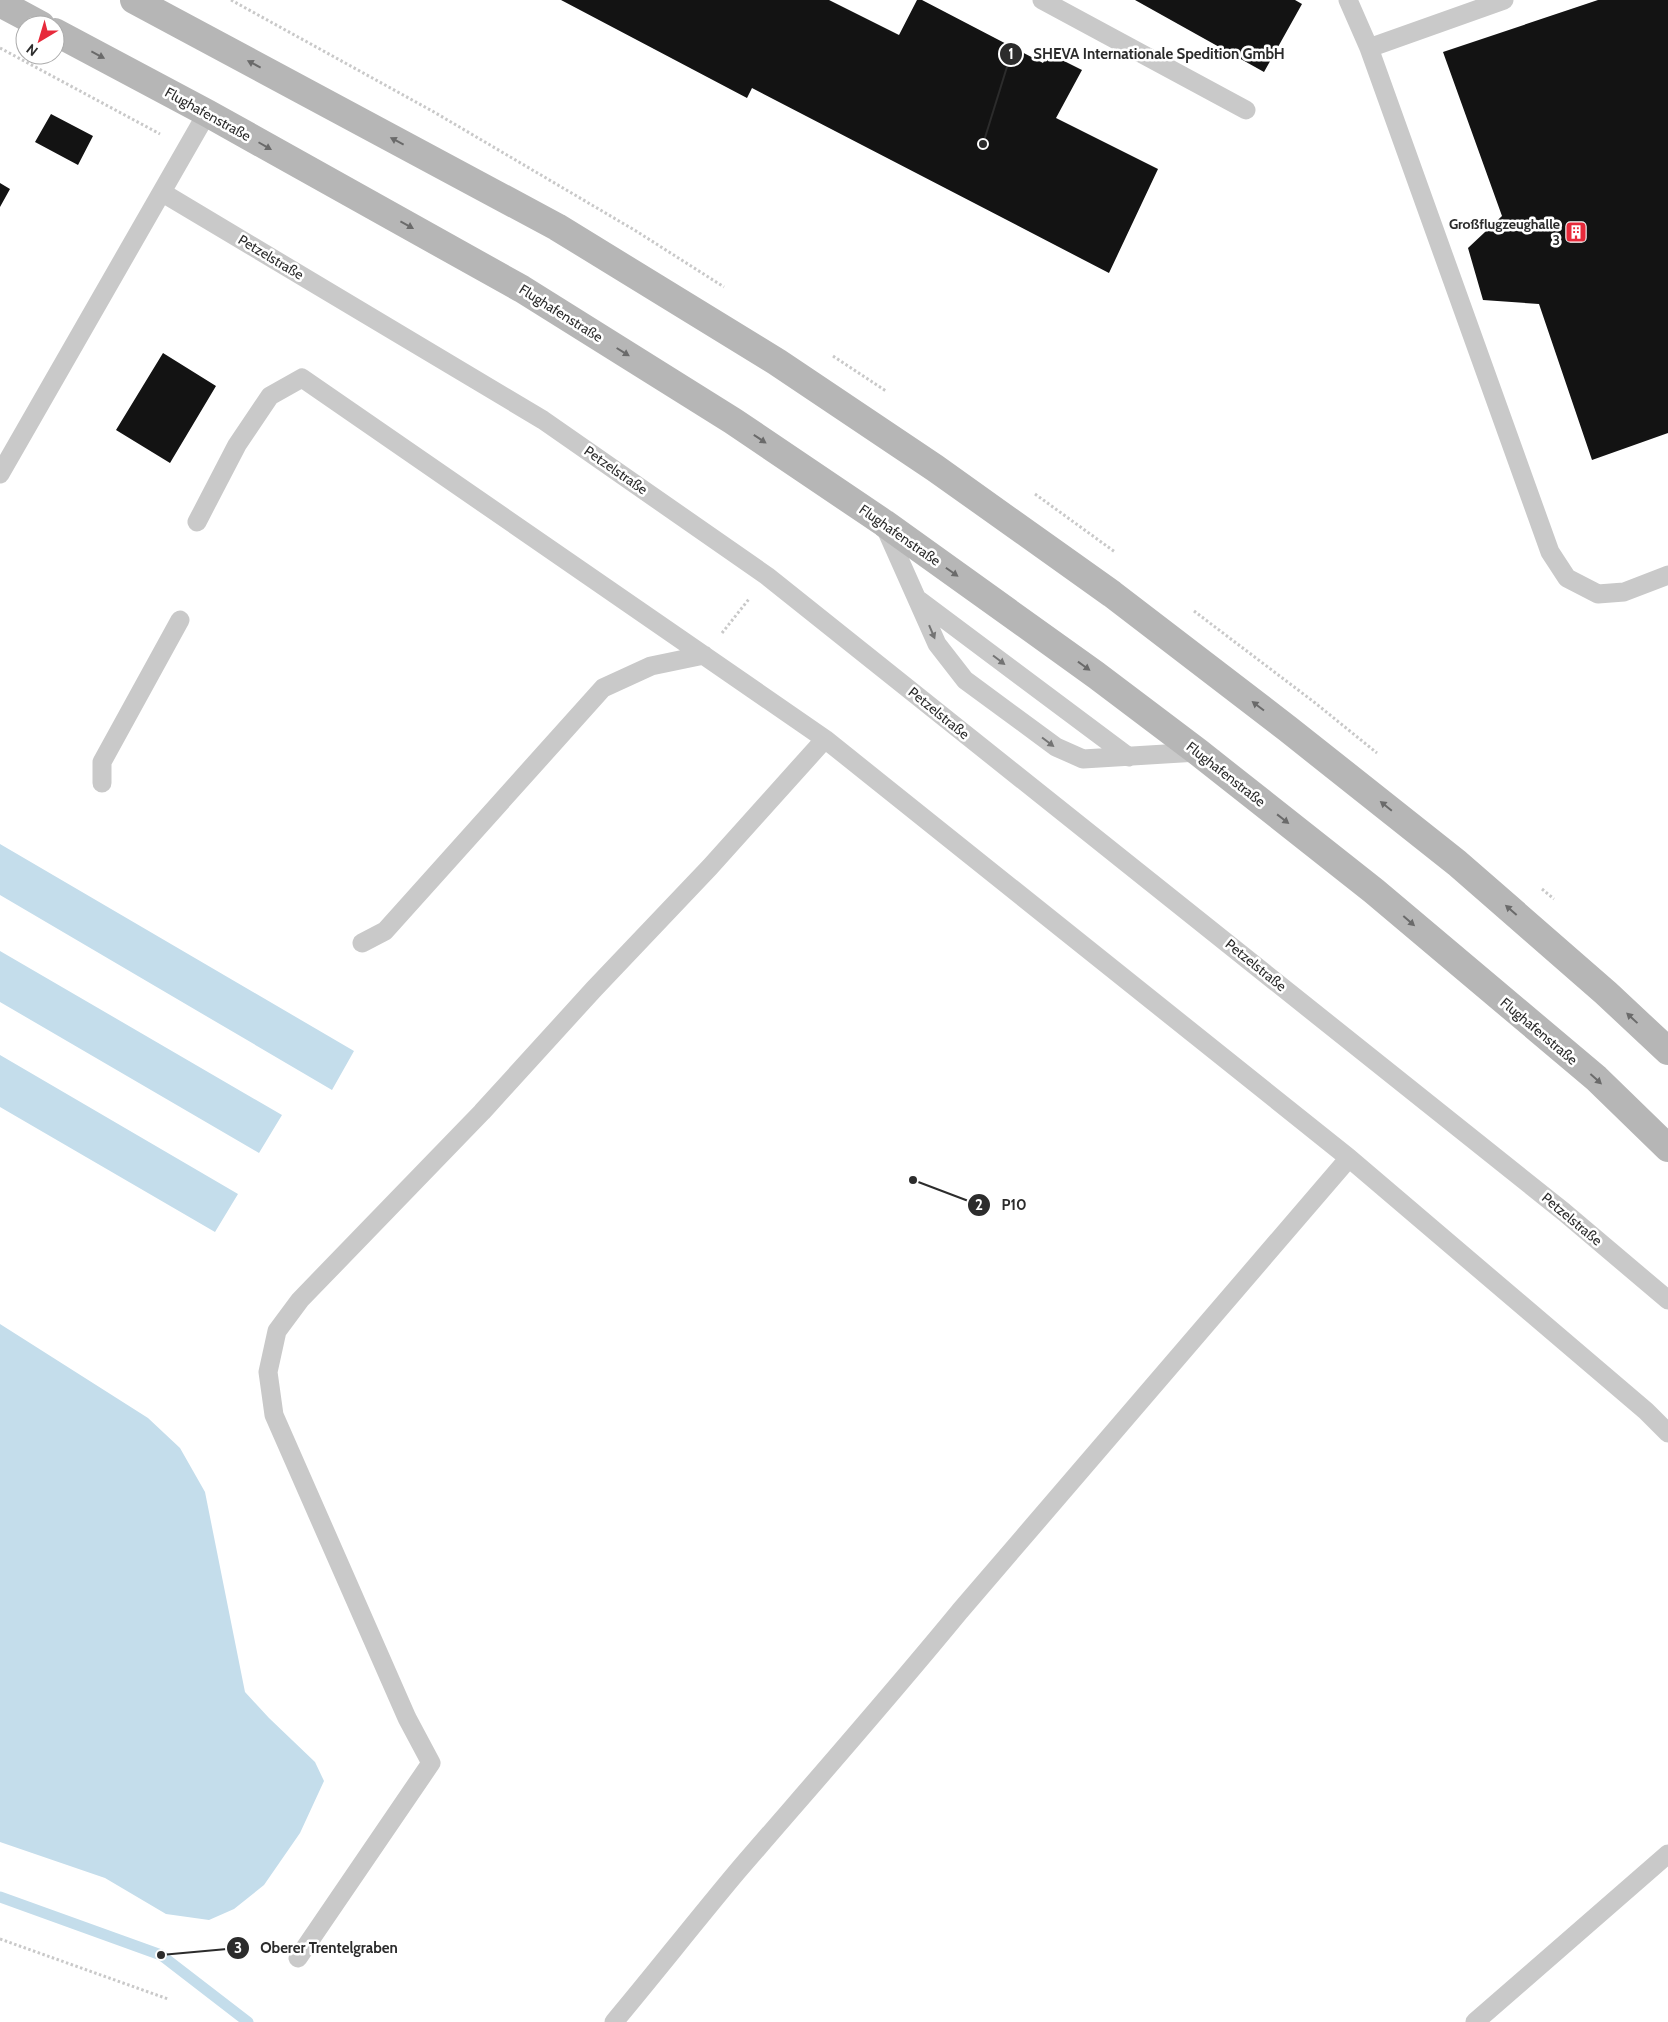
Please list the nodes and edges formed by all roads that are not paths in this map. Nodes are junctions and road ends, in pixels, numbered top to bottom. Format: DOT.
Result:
graph roads {
  1 [pos="134,0"];
  2 [pos="1042,0"];
  3 [pos="1348,0"];
  4 [pos="1504,0"];
  5 [pos="0,3"];
  6 [pos="22,15"];
  7 [pos="65,37"];
  8 [pos="1369,48"];
  9 [pos="1246,110"];
  10 [pos="208,113"];
  11 [pos="163,193"];
  12 [pos="0,474"];
  13 [pos="197,522"];
  14 [pos="884,523"];
  15 [pos="1668,575"];
  16 [pos="918,599"];
  17 [pos="180,620"];
  18 [pos="704,655"];
  19 [pos="824,739"];
  20 [pos="1198,752"];
  21 [pos="1129,757"];
  22 [pos="102,783"];
  23 [pos="362,942"];
  24 [pos="1668,1051"];
  25 [pos="1668,1148"];
  26 [pos="1349,1158"];
  27 [pos="1668,1300"];
  28 [pos="1668,1433"];
  29 [pos="1668,1854"];
  30 [pos="298,1958"];
  31 [pos="614,2022"];
  32 [pos="1476,2022"];
  24 -- 1 [label="main road, one-way"];
  2 -- 9 [label="lane"];
  3 -- 8 [label="lane"];
  4 -- 8 [label="lane"];
  5 -- 6 [label="main road"];
  7 -- 10 [label="main road, Flughafenstraße, one-way"];
  8 -- 15 [label="lane"];
  10 -- 11 [label="lane"];
  10 -- 14 [label="main road, Flughafenstraße, one-way"];
  11 -- 12 [label="lane"];
  11 -- 27 [label="lane, Petzelstraße"];
  13 -- 18 [label="lane"];
  14 -- 16 [label="lane"];
  14 -- 20 [label="main road, Flughafenstraße, one-way"];
  16 -- 21 [label="lane, one-way"];
  16 -- 21 [label="lane, one-way"];
  17 -- 22 [label="lane"];
  18 -- 19 [label="lane"];
  18 -- 23 [label="lane"];
  19 -- 26 [label="lane"];
  19 -- 30 [label="lane"];
  20 -- 21 [label="lane"];
  20 -- 25 [label="main road, Flughafenstraße, one-way"];
  26 -- 28 [label="lane"];
  26 -- 31 [label="lane"];
  29 -- 32 [label="lane"];
}
